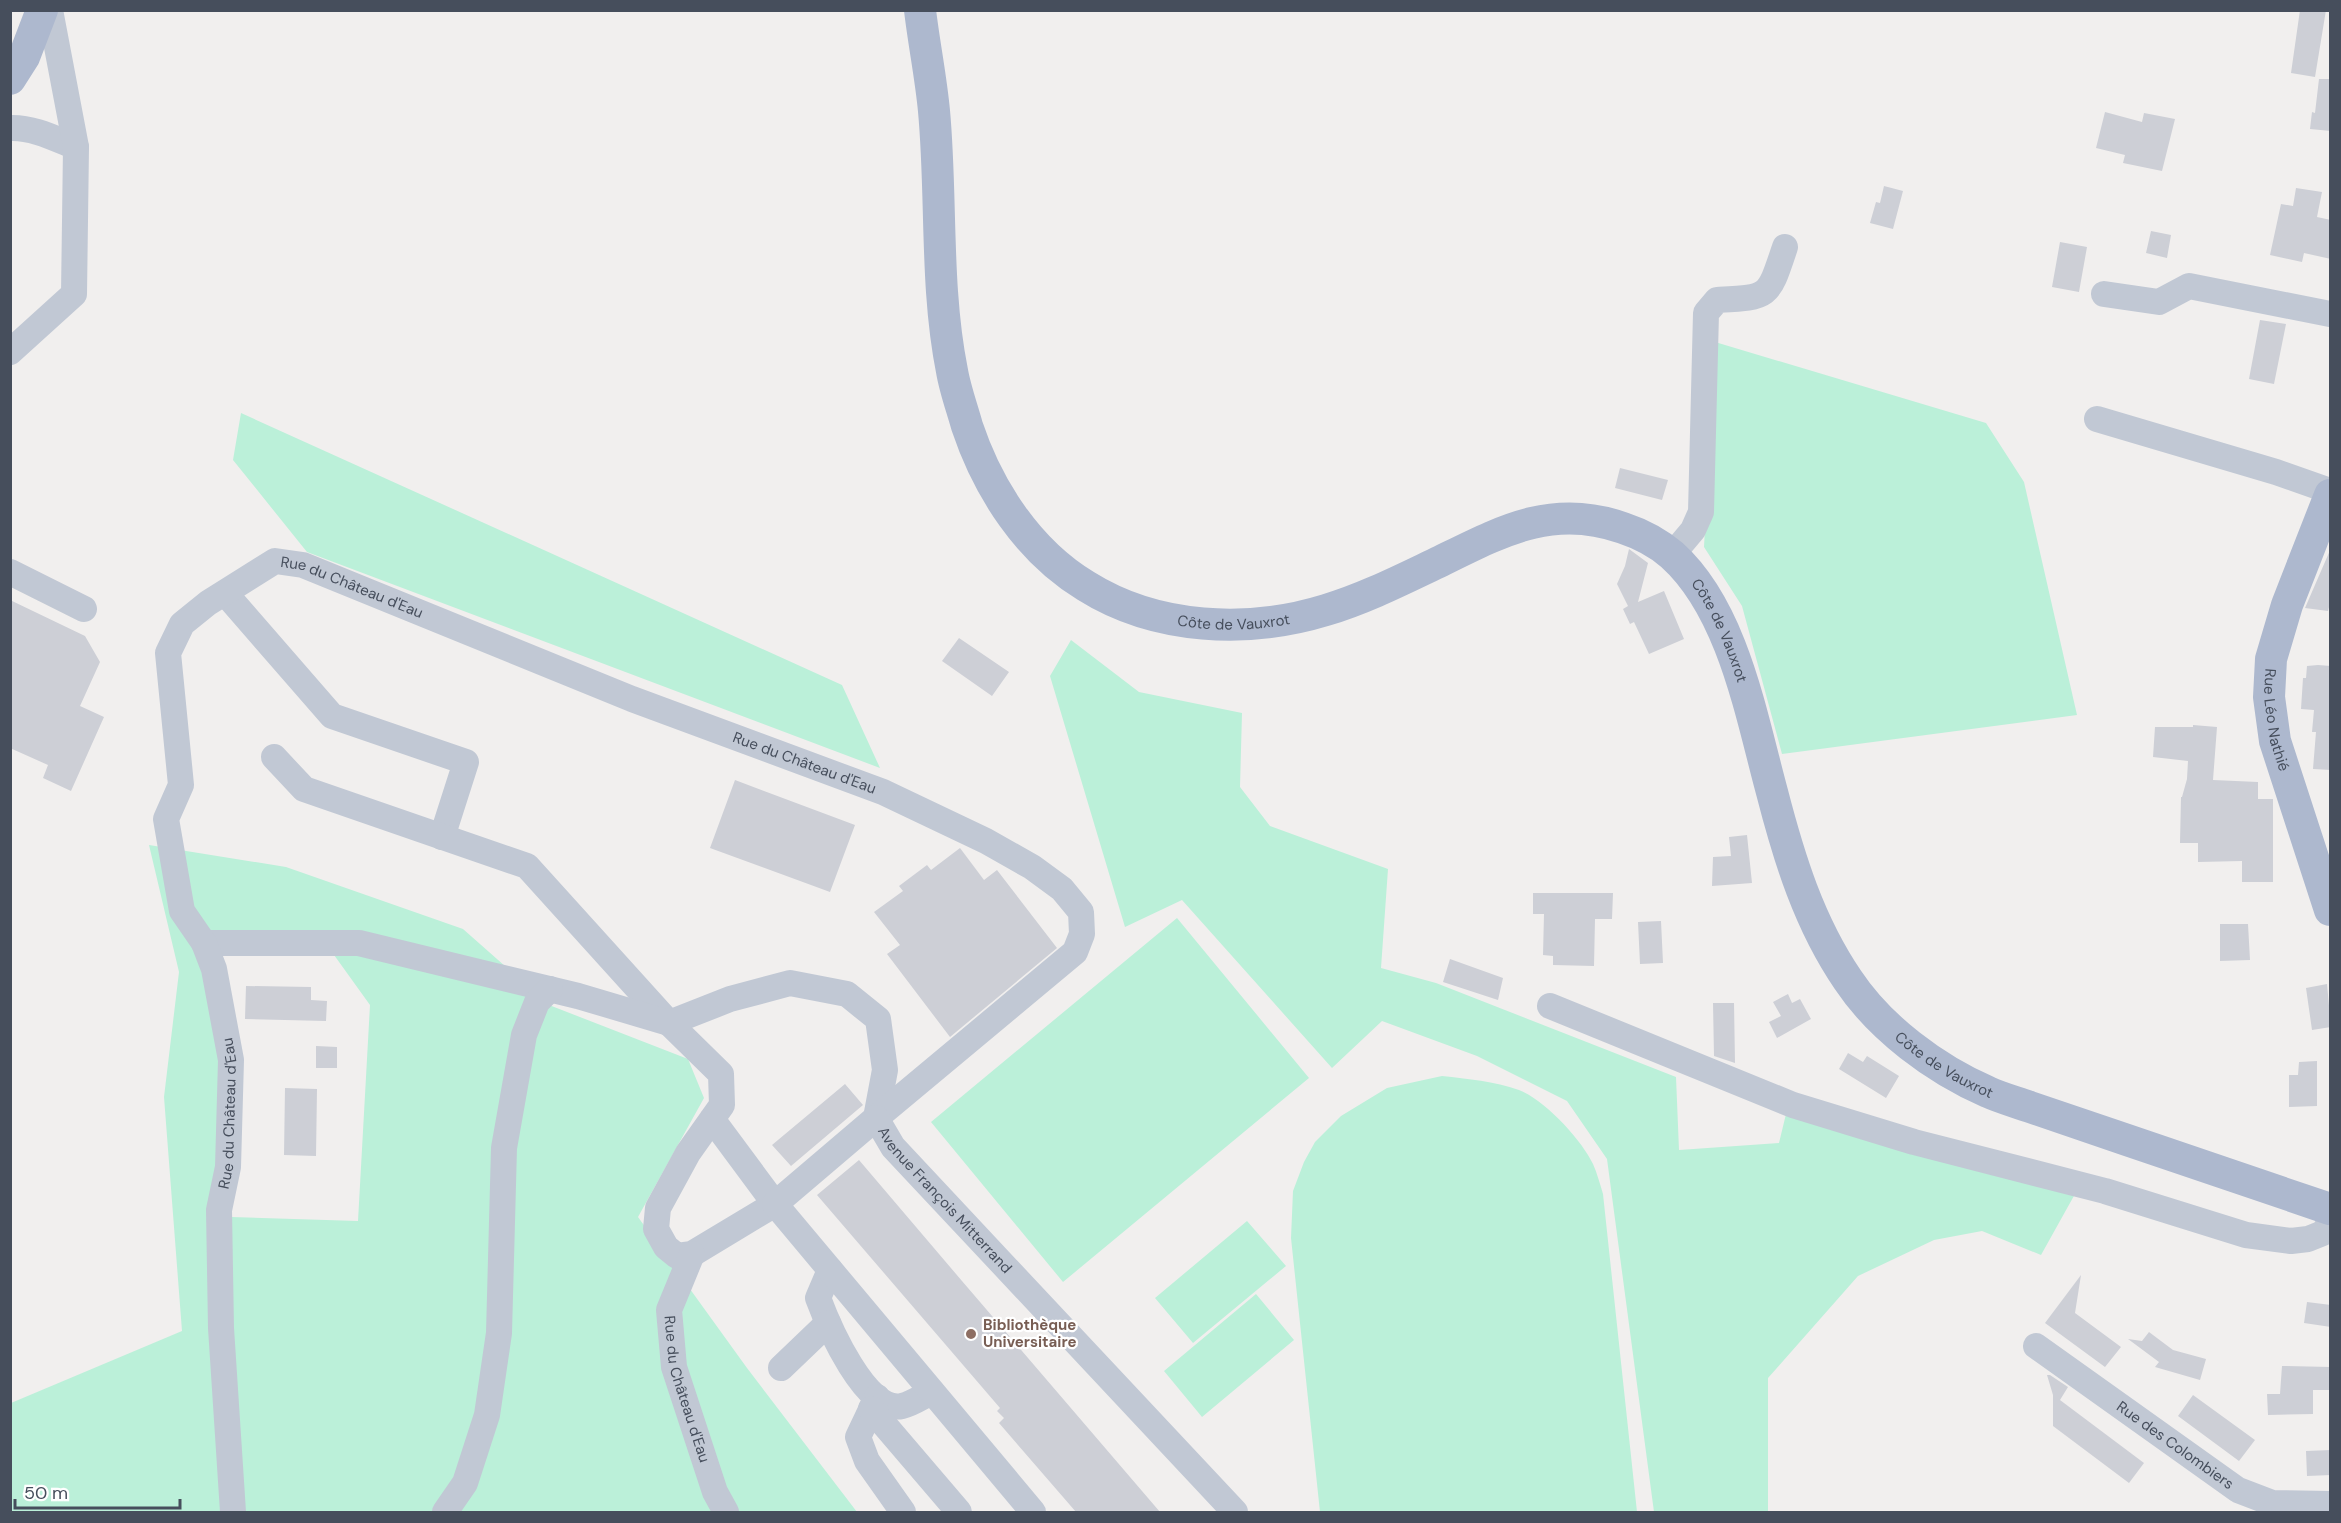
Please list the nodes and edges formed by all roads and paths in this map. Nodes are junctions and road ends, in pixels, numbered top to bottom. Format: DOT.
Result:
graph roads {
  1 [pos="42,10"];
  2 [pos="50,10"];
  3 [pos="920,10"];
  4 [pos="10,79"];
  5 [pos="10,128"];
  6 [pos="76,147"];
  7 [pos="1785,247"];
  8 [pos="2104,294"];
  9 [pos="2331,314"];
  10 [pos="10,352"];
  11 [pos="2097,419"];
  12 [pos="2331,493"];
  13 [pos="1672,555"];
  14 [pos="10,572"];
  15 [pos="225,592"];
  16 [pos="84,609"];
  17 [pos="274,758"];
  18 [pos="442,837"];
  19 [pos="2331,910"];
  20 [pos="204,943"];
  21 [pos="550,990"];
  22 [pos="1550,1006"];
  23 [pos="669,1023"];
  24 [pos="876,1118"];
  25 [pos="712,1119"];
  26 [pos="775,1204"];
  27 [pos="2331,1209"];
  28 [pos="2331,1223"];
  29 [pos="692,1254"];
  30 [pos="830,1270"];
  31 [pos="828,1323"];
  32 [pos="2036,1346"];
  33 [pos="781,1368"];
  34 [pos="932,1392"];
  35 [pos="874,1403"];
  36 [pos="2331,1504"];
  37 [pos="716,1506"];
  38 [pos="233,1512"];
  39 [pos="446,1512"];
  40 [pos="903,1512"];
  41 [pos="959,1512"];
  42 [pos="1033,1512"];
  43 [pos="1235,1512"];
  1 -- 4 [label="main road"];
  2 -- 6 [label="street"];
  3 -- 13 [label="main road, Côte de Vauxrot"];
  5 -- 6 [label="street"];
  6 -- 10 [label="street"];
  7 -- 13 [label="street"];
  8 -- 9 [label="street"];
  11 -- 12 [label="street"];
  12 -- 19 [label="main road, Rue Léo Nathié"];
  13 -- 27 [label="main road, Côte de Vauxrot"];
  14 -- 16 [label="street"];
  15 -- 18 [label="street"];
  15 -- 20 [label="street, Rue du Château d'Eau"];
  15 -- 24 [label="street, Rue du Château d'Eau"];
  17 -- 18 [label="street"];
  18 -- 23 [label="street"];
  20 -- 21 [label="street"];
  20 -- 38 [label="street, Rue du Château d'Eau"];
  21 -- 23 [label="street"];
  21 -- 39 [label="street"];
  22 -- 28 [label="street"];
  23 -- 24 [label="street"];
  23 -- 25 [label="street"];
  24 -- 26 [label="street, Avenue François Mitterrand"];
  24 -- 43 [label="street, Avenue François Mitterrand"];
  25 -- 26 [label="street"];
  25 -- 29 [label="street"];
  26 -- 29 [label="street, Avenue François Mitterrand"];
  26 -- 30 [label="street"];
  29 -- 37 [label="street, Rue du Château d'Eau"];
  30 -- 31 [label="street"];
  30 -- 34 [label="street"];
  31 -- 33 [label="street"];
  31 -- 35 [label="street"];
  32 -- 36 [label="street, Rue des Colombiers"];
  34 -- 35 [label="street"];
  34 -- 42 [label="street"];
  35 -- 40 [label="street"];
  35 -- 41 [label="street"];
}
